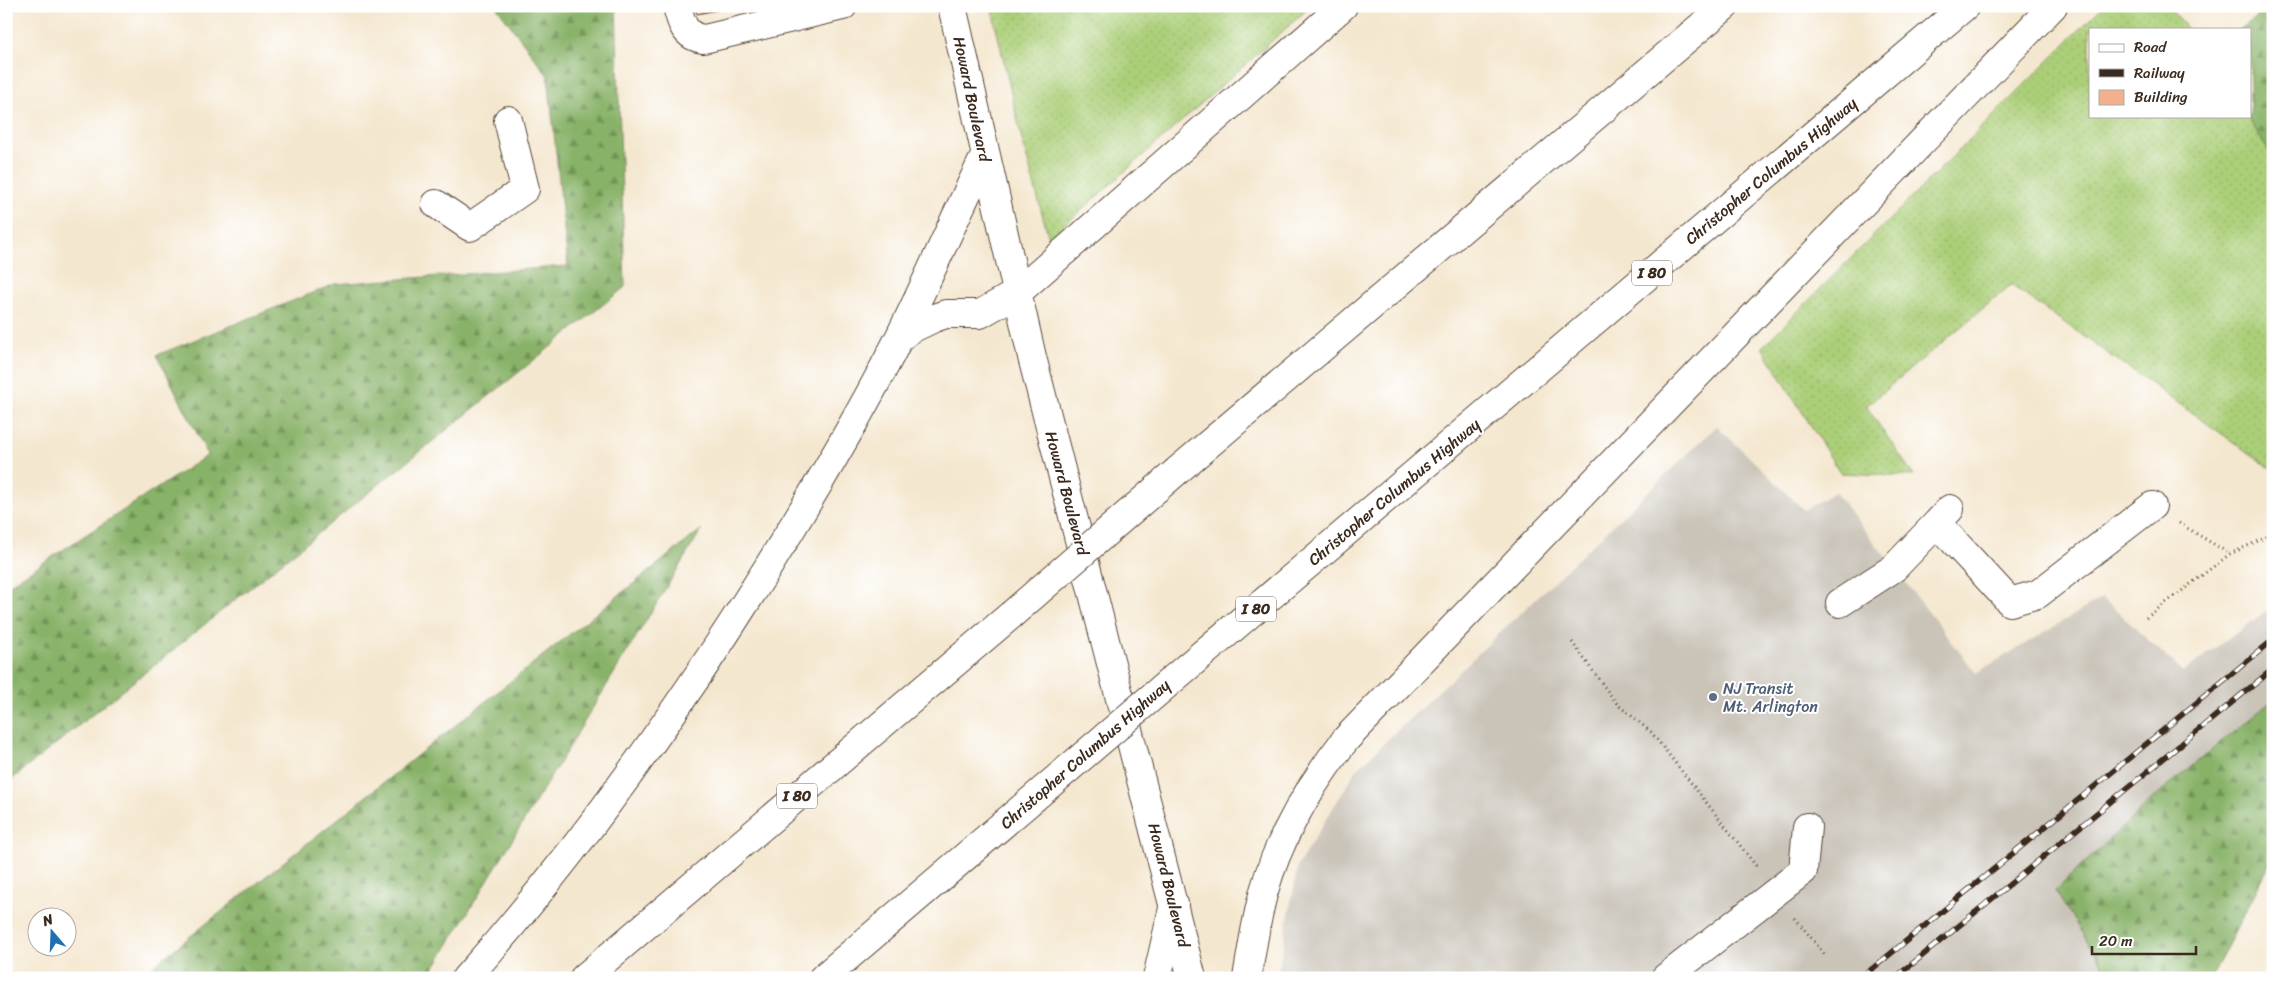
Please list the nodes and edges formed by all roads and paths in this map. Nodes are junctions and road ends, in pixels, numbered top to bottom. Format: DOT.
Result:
graph roads {
  1 [pos="677,6"];
  2 [pos="843,6"];
  3 [pos="952,6"];
  4 [pos="1343,6"];
  5 [pos="1725,6"];
  6 [pos="1965,6"];
  7 [pos="2053,6"];
  8 [pos="508,120"];
  9 [pos="985,156"];
  10 [pos="436,204"];
  11 [pos="1017,293"];
  12 [pos="899,338"];
  13 [pos="2152,506"];
  14 [pos="2273,534"];
  15 [pos="2230,554"];
  16 [pos="1840,603"];
  17 [pos="2146,618"];
  18 [pos="1572,642"];
  19 [pos="1807,827"];
  20 [pos="1776,892"];
  21 [pos="1174,904"];
  22 [pos="1826,956"];
  23 [pos="466,978"];
  24 [pos="584,978"];
  25 [pos="823,978"];
  26 [pos="1157,978"];
  27 [pos="1192,978"];
  28 [pos="1247,978"];
  29 [pos="1665,978"];
  1 -- 2 [label="main road"];
  3 -- 9 [label="main road, Howard Boulevard"];
  4 -- 11 [label="main road"];
  5 -- 24 [label="main road, I 80, bridge"];
  6 -- 25 [label="main road, Christopher Columbus Highway / I 80, bridge"];
  7 -- 28 [label="main road"];
  8 -- 10 [label="main road"];
  9 -- 11 [label="main road, Howard Boulevard"];
  9 -- 12 [label="main road"];
  11 -- 12 [label="main road"];
  11 -- 21 [label="main road, Howard Boulevard"];
  12 -- 23 [label="main road"];
  13 -- 15 [label="path"];
  13 -- 16 [label="main road"];
  14 -- 15 [label="path"];
  15 -- 17 [label="path"];
  18 -- 20 [label="path"];
  19 -- 20 [label="main road"];
  20 -- 22 [label="path"];
  20 -- 29 [label="main road"];
  21 -- 26 [label="main road"];
  21 -- 27 [label="main road, Howard Boulevard"];
}
